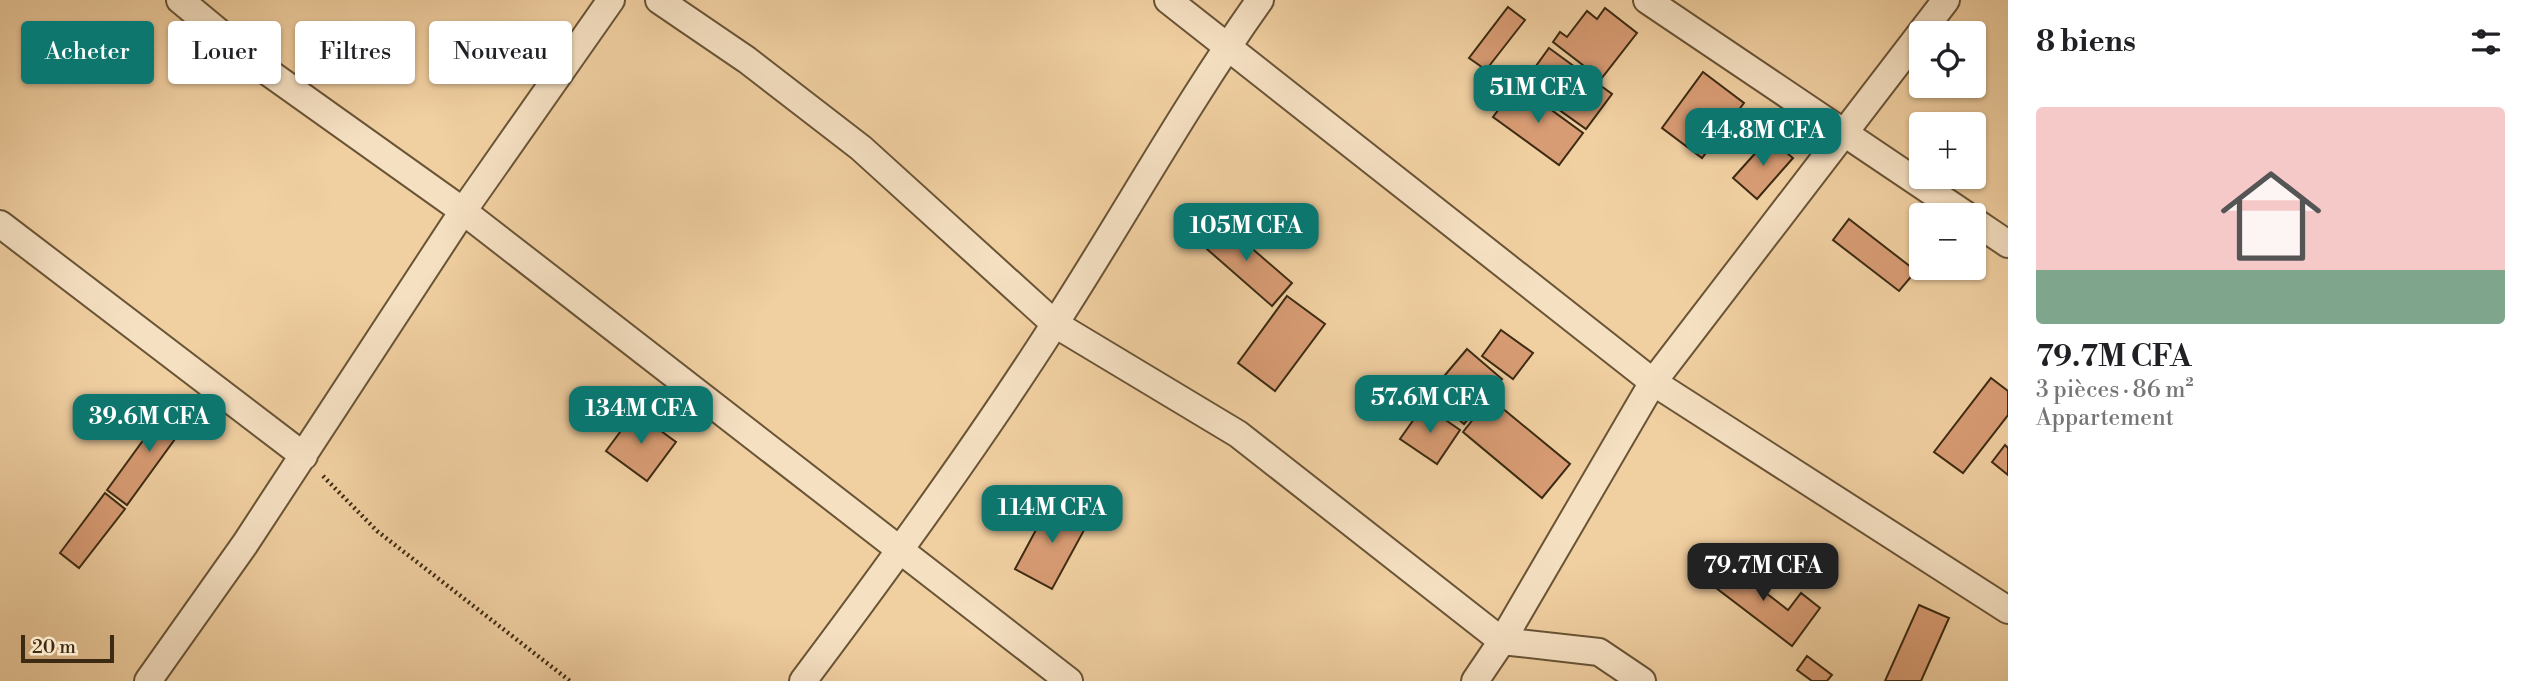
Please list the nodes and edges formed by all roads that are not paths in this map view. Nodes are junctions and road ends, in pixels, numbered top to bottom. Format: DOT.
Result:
graph roads {
  1 [pos="180,0"];
  2 [pos="611,0"];
  3 [pos="659,0"];
  4 [pos="1168,0"];
  5 [pos="1260,0"];
  6 [pos="1647,0"];
  7 [pos="1946,0"];
  8 [pos="1226,47"];
  9 [pos="1844,133"];
  10 [pos="1948,203"];
  11 [pos="463,211"];
  12 [pos="0,224"];
  13 [pos="1986,229"];
  14 [pos="2008,244"];
  15 [pos="1055,324"];
  16 [pos="1653,382"];
  17 [pos="304,456"];
  18 [pos="901,550"];
  19 [pos="2008,610"];
  20 [pos="1502,641"];
  21 [pos="149,680"];
  22 [pos="803,681"];
  23 [pos="1069,681"];
  24 [pos="1475,681"];
  25 [pos="1642,681"];
  1 -- 11 [label="street"];
  2 -- 11 [label="street"];
  3 -- 15 [label="street"];
  4 -- 8 [label="street"];
  5 -- 8 [label="street"];
  6 -- 9 [label="street"];
  7 -- 9 [label="street"];
  8 -- 15 [label="street"];
  8 -- 16 [label="street"];
  9 -- 10 [label="street"];
  9 -- 16 [label="street"];
  11 -- 17 [label="street"];
  11 -- 18 [label="street"];
  12 -- 17 [label="street"];
  13 -- 14 [label="street"];
  15 -- 18 [label="street"];
  15 -- 20 [label="street"];
  16 -- 19 [label="street"];
  16 -- 20 [label="street"];
  17 -- 21 [label="street"];
  18 -- 22 [label="street"];
  18 -- 23 [label="street"];
  20 -- 24 [label="street"];
  20 -- 25 [label="street"];
}
